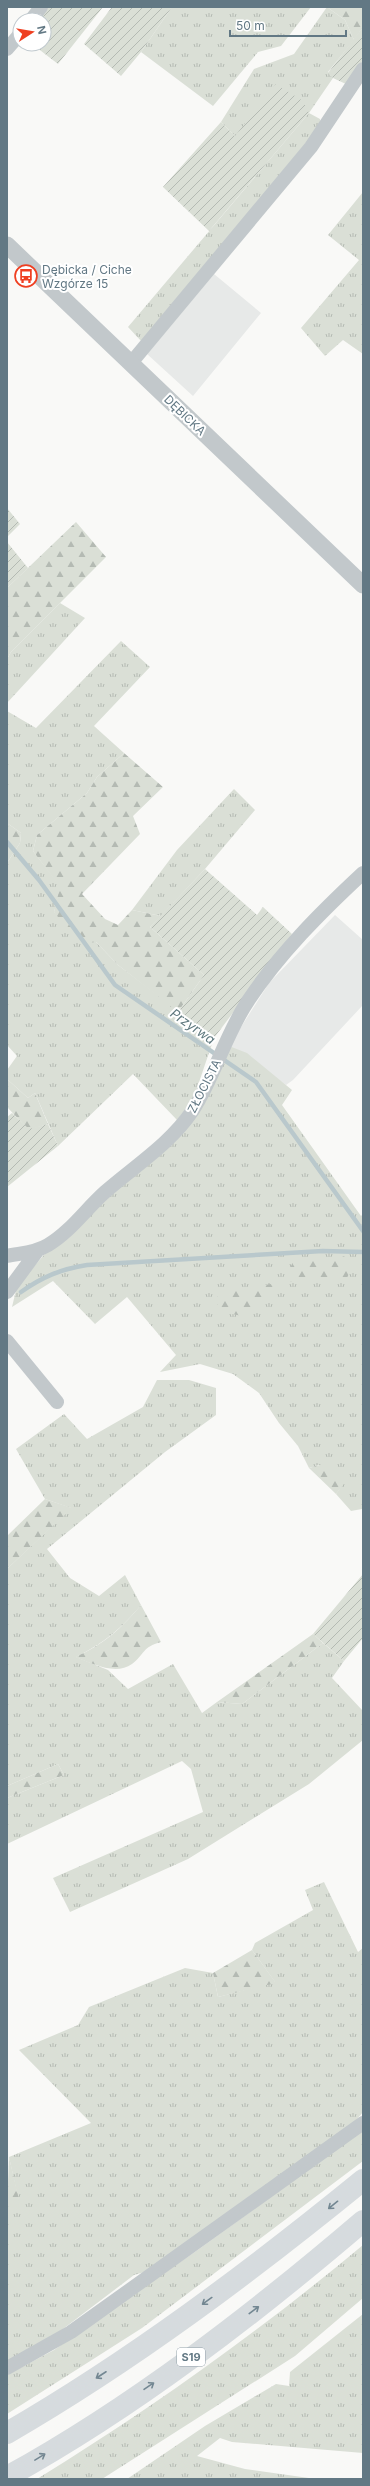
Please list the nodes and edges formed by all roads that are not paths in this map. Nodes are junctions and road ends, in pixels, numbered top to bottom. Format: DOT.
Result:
graph roads {
  1 [pos="363,69"];
  2 [pos="7,245"];
  3 [pos="131,363"];
  4 [pos="363,585"];
  5 [pos="363,873"];
  6 [pos="38,1250"];
  7 [pos="7,1256"];
  8 [pos="7,1292"];
  9 [pos="7,1341"];
  10 [pos="57,1402"];
  11 [pos="363,2123"];
  12 [pos="363,2180"];
  13 [pos="363,2221"];
  14 [pos="7,2368"];
  15 [pos="7,2434"];
  16 [pos="7,2477"];
  1 -- 3 [label="street"];
  2 -- 3 [label="street, DĘBICKA"];
  3 -- 4 [label="street, DĘBICKA"];
  5 -- 6 [label="street, ZŁOCISTA"];
  6 -- 7 [label="street, ZŁOCISTA"];
  6 -- 8 [label="street"];
  9 -- 10 [label="street"];
  11 -- 14 [label="street"];
  12 -- 15 [label="highway, one-way"];
  16 -- 13 [label="highway, S19, one-way"];
}
